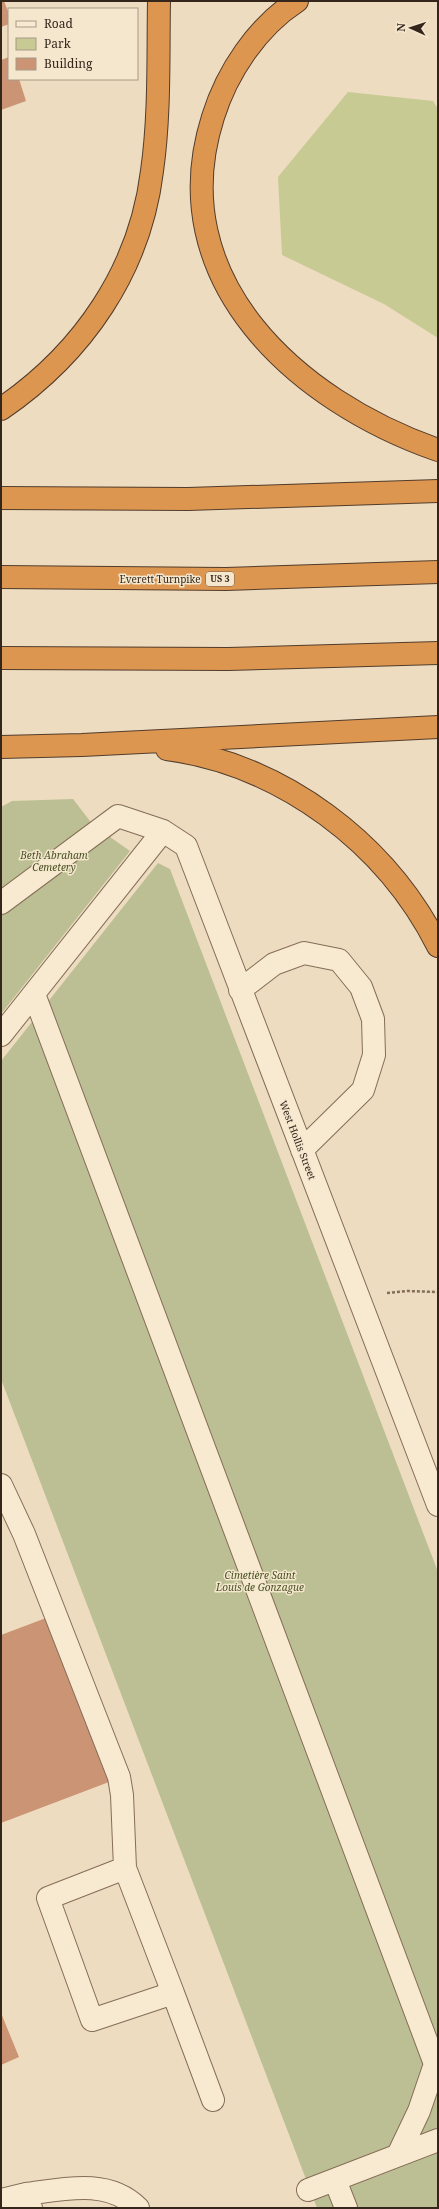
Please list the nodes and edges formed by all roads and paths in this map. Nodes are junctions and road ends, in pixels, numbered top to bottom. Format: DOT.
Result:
graph roads {
  1 [pos="159,1"];
  2 [pos="297,1"];
  3 [pos="1,409"];
  4 [pos="438,450"];
  5 [pos="438,491"];
  6 [pos="1,498"];
  7 [pos="438,572"];
  8 [pos="1,577"];
  9 [pos="438,654"];
  10 [pos="1,658"];
  11 [pos="438,727"];
  12 [pos="82,745"];
  13 [pos="1,747"];
  14 [pos="163,831"];
  15 [pos="1,903"];
  16 [pos="438,946"];
  17 [pos="240,990"];
  18 [pos="34,994"];
  19 [pos="1,1035"];
  20 [pos="302,1150"];
  21 [pos="438,1292"];
  22 [pos="358,1297"];
  23 [pos="1,1485"];
  24 [pos="438,1505"];
  25 [pos="125,1868"];
  26 [pos="174,1992"];
  27 [pos="436,2065"];
  28 [pos="213,2100"];
  29 [pos="438,2140"];
  30 [pos="398,2155"];
  31 [pos="335,2180"];
  32 [pos="308,2190"];
  33 [pos="1,2200"];
  34 [pos="29,2201"];
  35 [pos="138,2208"];
  36 [pos="346,2208"];
  1 -- 3 [label="highway"];
  2 -- 4 [label="highway"];
  5 -- 6 [label="highway"];
  7 -- 8 [label="highway, Everett Turnpike / US 3"];
  9 -- 10 [label="highway"];
  11 -- 12 [label="highway"];
  12 -- 13 [label="highway"];
  12 -- 16 [label="highway"];
  14 -- 15 [label="street, West Hollis Street"];
  14 -- 17 [label="street, West Hollis Street"];
  14 -- 18 [label="street"];
  17 -- 20 [label="street, West Hollis Street"];
  17 -- 20 [label="street"];
  18 -- 19 [label="street"];
  18 -- 27 [label="street"];
  20 -- 22 [label="street, West Hollis Street"];
  21 -- 22 [label="path"];
  22 -- 24 [label="street, West Hollis Street"];
  23 -- 25 [label="street"];
  25 -- 26 [label="street"];
  25 -- 26 [label="street"];
  26 -- 28 [label="street"];
  27 -- 30 [label="street"];
  29 -- 30 [label="street"];
  30 -- 31 [label="street"];
  31 -- 32 [label="street"];
  31 -- 36 [label="street"];
  33 -- 34 [label="street"];
  34 -- 35 [label="street"];
}
